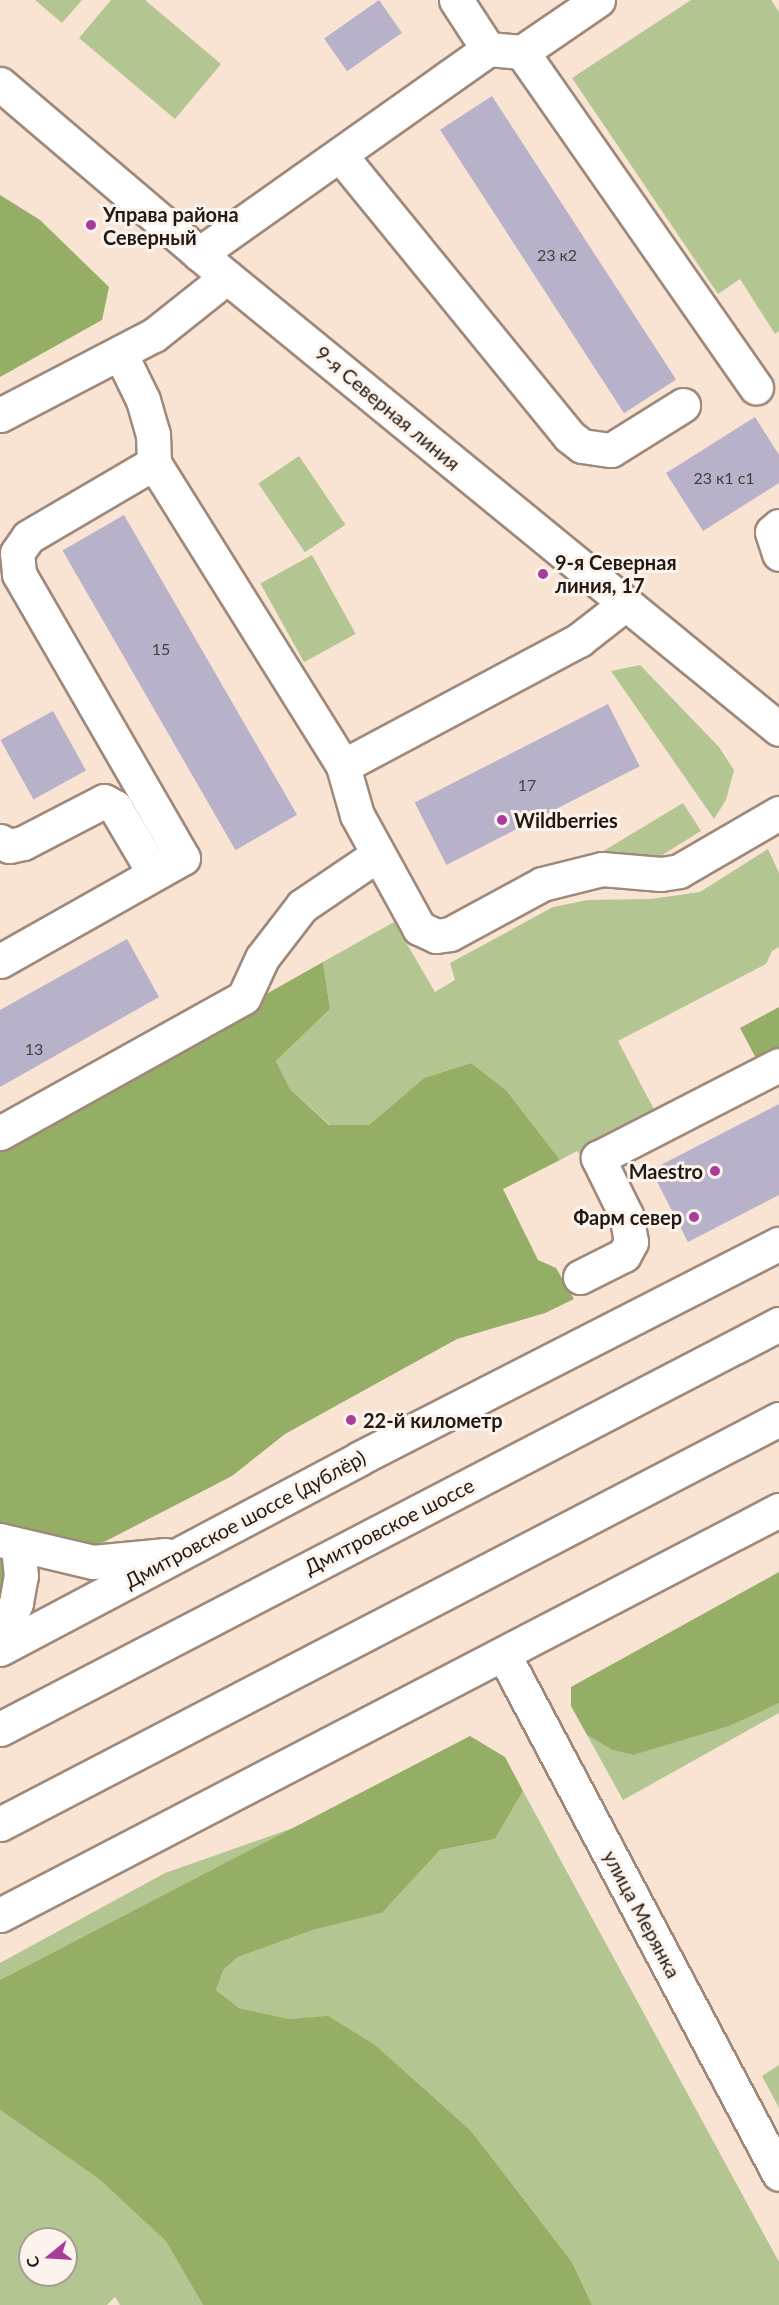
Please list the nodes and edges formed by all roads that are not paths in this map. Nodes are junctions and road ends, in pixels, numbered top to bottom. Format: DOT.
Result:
graph roads {
  1 [pos="456,0"];
  2 [pos="598,0"];
  3 [pos="488,49"];
  4 [pos="522,52"];
  5 [pos="0,84"];
  6 [pos="340,155"];
  7 [pos="199,254"];
  8 [pos="227,277"];
  9 [pos="120,353"];
  10 [pos="756,388"];
  11 [pos="683,405"];
  12 [pos="0,415"];
  13 [pos="154,463"];
  14 [pos="779,526"];
  15 [pos="779,554"];
  16 [pos="624,605"];
  17 [pos="779,729"];
  18 [pos="342,766"];
  19 [pos="778,815"];
  20 [pos="0,841"];
  21 [pos="377,855"];
  22 [pos="154,873"];
  23 [pos="0,961"];
  24 [pos="779,1065"];
  25 [pos="0,1133"];
  26 [pos="779,1244"];
  27 [pos="580,1277"];
  28 [pos="779,1324"];
  29 [pos="779,1419"];
  30 [pos="779,1510"];
  31 [pos="9,1543"];
  32 [pos="182,1553"];
  33 [pos="0,1640"];
  34 [pos="0,1650"];
  35 [pos="504,1655"];
  36 [pos="0,1729"];
  37 [pos="0,1824"];
  38 [pos="0,1915"];
  39 [pos="779,2174"];
  1 -- 3 [label="main road"];
  2 -- 4 [label="main road"];
  3 -- 4 [label="main road"];
  3 -- 6 [label="main road"];
  4 -- 10 [label="main road"];
  5 -- 7 [label="main road, 9-я Северная линия"];
  6 -- 7 [label="main road"];
  6 -- 11 [label="main road"];
  7 -- 8 [label="main road, 9-я Северная линия"];
  8 -- 9 [label="main road"];
  8 -- 16 [label="main road, 9-я Северная линия"];
  9 -- 12 [label="main road"];
  9 -- 13 [label="main road"];
  13 -- 18 [label="main road"];
  13 -- 22 [label="main road"];
  14 -- 15 [label="main road"];
  16 -- 17 [label="main road, 9-я Северная линия"];
  16 -- 18 [label="main road"];
  18 -- 21 [label="main road"];
  19 -- 21 [label="main road"];
  20 -- 22 [label="main road"];
  21 -- 25 [label="main road"];
  22 -- 23 [label="main road"];
  24 -- 27 [label="main road"];
  26 -- 32 [label="main road, Дмитровское шоссе (дублёр)"];
  28 -- 36 [label="main road, Дмитровское шоссе"];
  29 -- 37 [label="main road"];
  30 -- 35 [label="main road"];
  31 -- 32 [label="main road"];
  31 -- 33 [label="main road"];
  32 -- 34 [label="main road, Дмитровское шоссе (дублёр)"];
  35 -- 38 [label="main road"];
  35 -- 39 [label="main road, улица Мерянка"];
}
